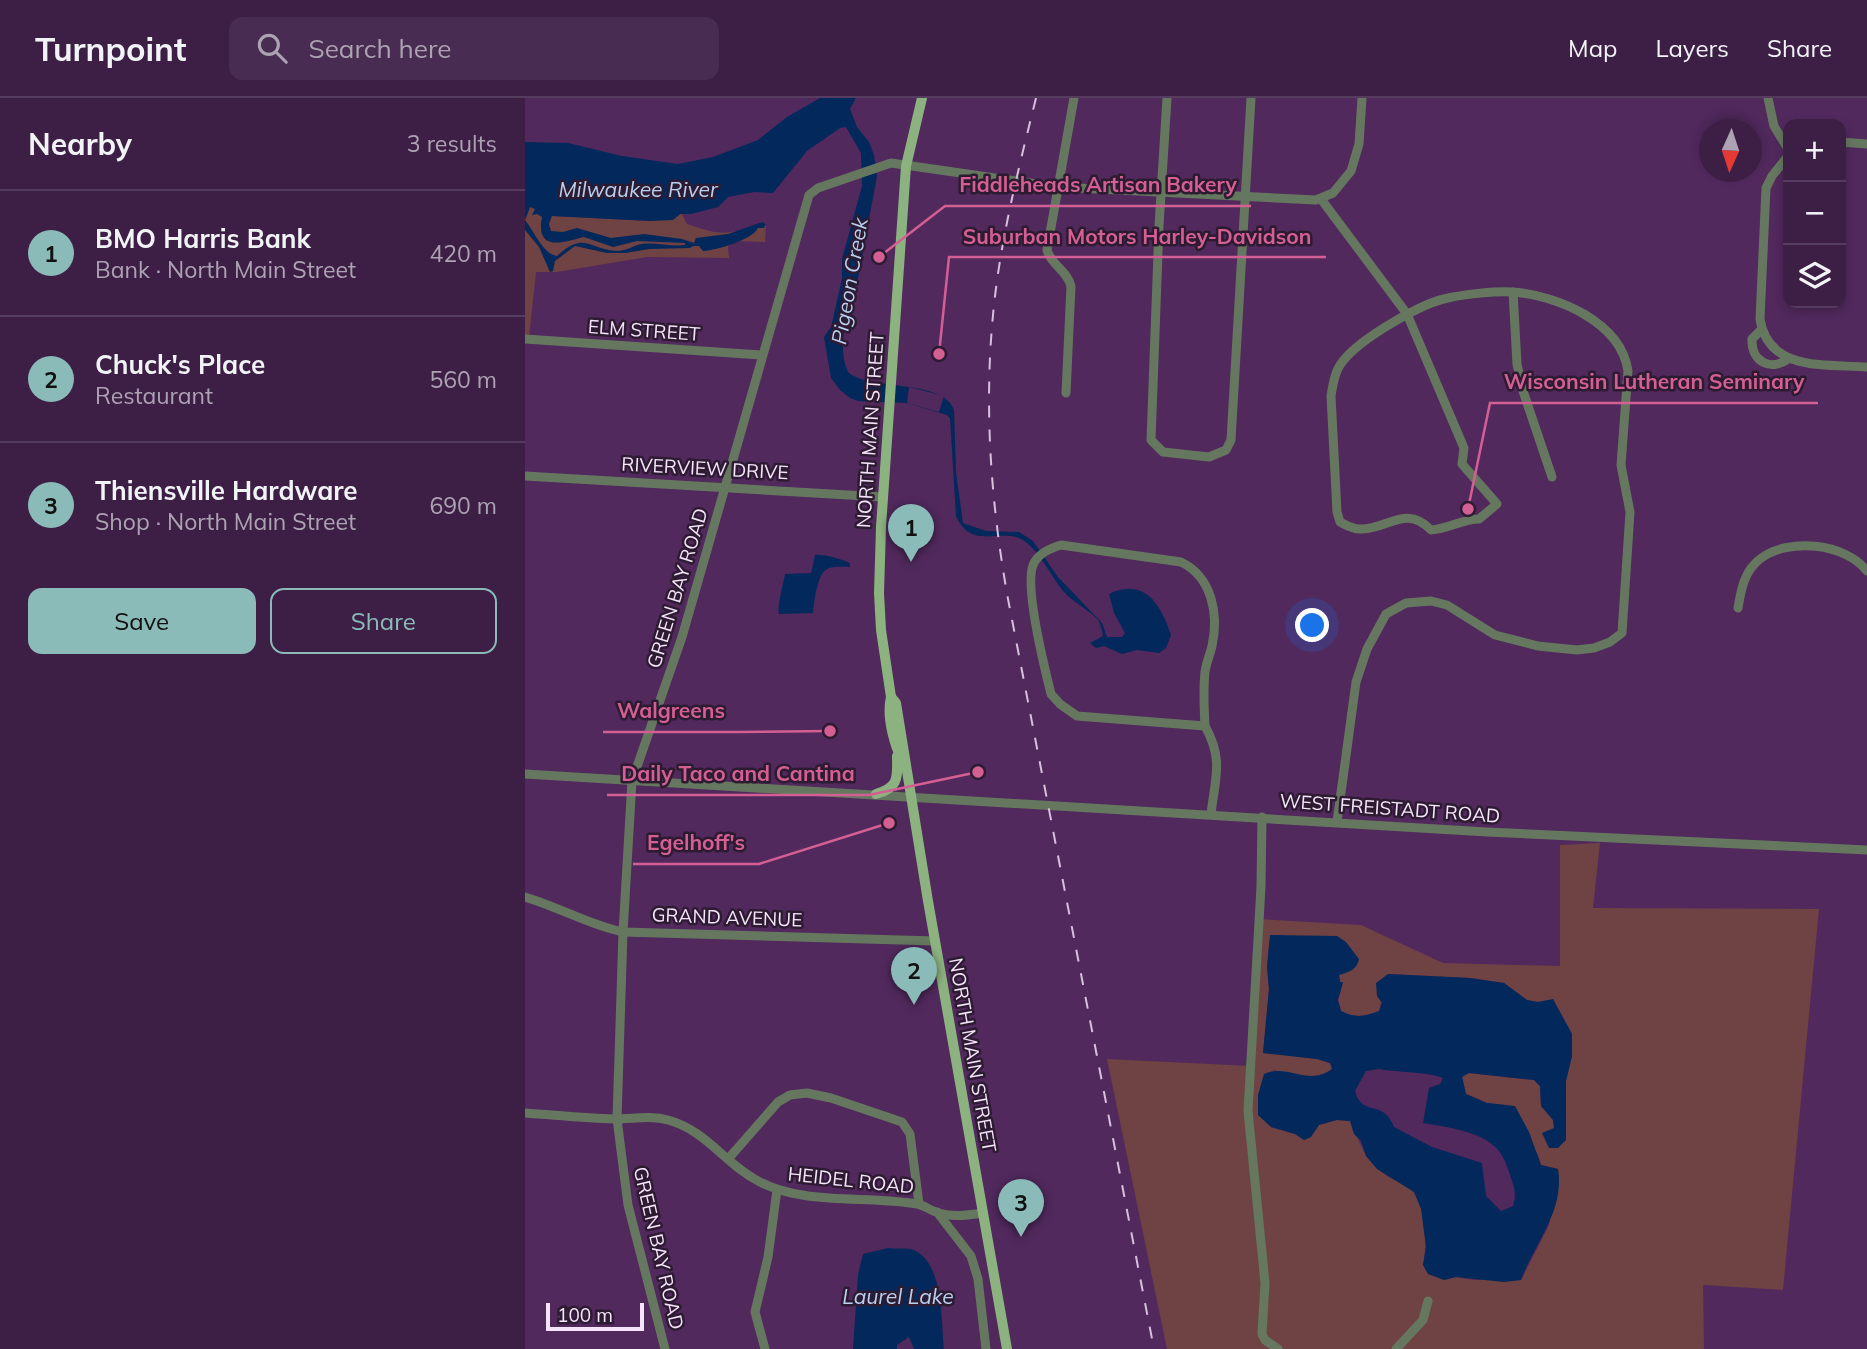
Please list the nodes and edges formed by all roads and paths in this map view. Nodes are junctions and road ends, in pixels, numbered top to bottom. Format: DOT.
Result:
graph roads {
  1 [pos="922,98"];
  2 [pos="1074,98"];
  3 [pos="1167,98"];
  4 [pos="1251,98"];
  5 [pos="1362,98"];
  6 [pos="1768,98"];
  7 [pos="1783,141"];
  8 [pos="1846,142"];
  9 [pos="1867,144"];
  10 [pos="1783,162"];
  11 [pos="907,166"];
  12 [pos="1058,187"];
  13 [pos="1161,192"];
  14 [pos="1246,198"];
  15 [pos="1321,199"];
  16 [pos="1513,292"];
  17 [pos="1407,314"];
  18 [pos="1762,329"];
  19 [pos="525,339"];
  20 [pos="761,355"];
  21 [pos="1789,359"];
  22 [pos="1867,366"];
  23 [pos="1066,393"];
  24 [pos="525,476"];
  25 [pos="1552,477"];
  26 [pos="726,486"];
  27 [pos="883,497"];
  28 [pos="1867,570"];
  29 [pos="1738,608"];
  30 [pos="891,697"];
  31 [pos="1205,726"];
  32 [pos="897,753"];
  33 [pos="905,766"];
  34 [pos="525,774"];
  35 [pos="632,781"];
  36 [pos="876,794"];
  37 [pos="911,796"];
  38 [pos="1211,814"];
  39 [pos="1262,817"];
  40 [pos="1338,822"];
  41 [pos="1867,849"];
  42 [pos="525,897"];
  43 [pos="624,932"];
  44 [pos="935,941"];
  45 [pos="525,1113"];
  46 [pos="617,1119"];
  47 [pos="729,1158"];
  48 [pos="777,1190"];
  49 [pos="919,1204"];
  50 [pos="937,1212"];
  51 [pos="983,1213"];
  52 [pos="1428,1301"];
  53 [pos="665,1349"];
  54 [pos="765,1349"];
  55 [pos="986,1349"];
  56 [pos="1007,1349"];
  57 [pos="1278,1349"];
  58 [pos="1396,1349"];
  1 -- 11 [label="main road, NORTH MAIN STREET"];
  2 -- 12 [label="street"];
  3 -- 13 [label="street"];
  4 -- 14 [label="street"];
  5 -- 15 [label="street"];
  6 -- 7 [label="street"];
  8 -- 9 [label="street"];
  10 -- 18 [label="street"];
  11 -- 12 [label="street, GREEN BAY ROAD"];
  11 -- 20 [label="street, GREEN BAY ROAD"];
  11 -- 27 [label="main road, NORTH MAIN STREET"];
  12 -- 13 [label="street, GREEN BAY ROAD"];
  12 -- 23 [label="street"];
  13 -- 14 [label="street, GREEN BAY ROAD"];
  13 -- 14 [label="street"];
  14 -- 15 [label="street, GREEN BAY ROAD"];
  15 -- 17 [label="street"];
  16 -- 17 [label="street"];
  16 -- 25 [label="street"];
  16 -- 40 [label="street"];
  17 -- 17 [label="street"];
  18 -- 21 [label="street"];
  18 -- 21 [label="street"];
  19 -- 20 [label="street, ELM STREET"];
  20 -- 26 [label="street, GREEN BAY ROAD"];
  21 -- 22 [label="street"];
  24 -- 26 [label="street, RIVERVIEW DRIVE"];
  26 -- 27 [label="street, RIVERVIEW DRIVE"];
  26 -- 35 [label="street, GREEN BAY ROAD"];
  27 -- 30 [label="main road, NORTH MAIN STREET"];
  28 -- 29 [label="street"];
  30 -- 32 [label="main road, NORTH MAIN STREET"];
  30 -- 33 [label="main road, NORTH MAIN STREET"];
  31 -- 31 [label="street"];
  31 -- 38 [label="street"];
  32 -- 33 [label="main road, NORTH MAIN STREET"];
  32 -- 36 [label="main road"];
  33 -- 37 [label="main road, NORTH MAIN STREET"];
  34 -- 35 [label="street, WEST FREISTADT ROAD"];
  35 -- 36 [label="street, WEST FREISTADT ROAD"];
  35 -- 43 [label="street, GREEN BAY ROAD"];
  36 -- 37 [label="street, WEST FREISTADT ROAD"];
  37 -- 38 [label="street, WEST FREISTADT ROAD"];
  37 -- 44 [label="main road, NORTH MAIN STREET"];
  38 -- 39 [label="street, WEST FREISTADT ROAD"];
  39 -- 40 [label="street, WEST FREISTADT ROAD"];
  39 -- 57 [label="street"];
  40 -- 41 [label="street, WEST FREISTADT ROAD"];
  42 -- 43 [label="street, GRAND AVENUE"];
  43 -- 44 [label="street, GRAND AVENUE"];
  43 -- 46 [label="street, GREEN BAY ROAD"];
  44 -- 51 [label="main road, NORTH MAIN STREET"];
  45 -- 46 [label="street, HEIDEL ROAD"];
  46 -- 47 [label="street, HEIDEL ROAD"];
  46 -- 53 [label="street, GREEN BAY ROAD"];
  47 -- 48 [label="street, HEIDEL ROAD"];
  47 -- 49 [label="street"];
  48 -- 49 [label="street, HEIDEL ROAD"];
  48 -- 54 [label="street"];
  49 -- 50 [label="street, HEIDEL ROAD"];
  50 -- 51 [label="street, HEIDEL ROAD"];
  50 -- 55 [label="street"];
  51 -- 56 [label="main road, NORTH MAIN STREET"];
  52 -- 58 [label="street"];
}
